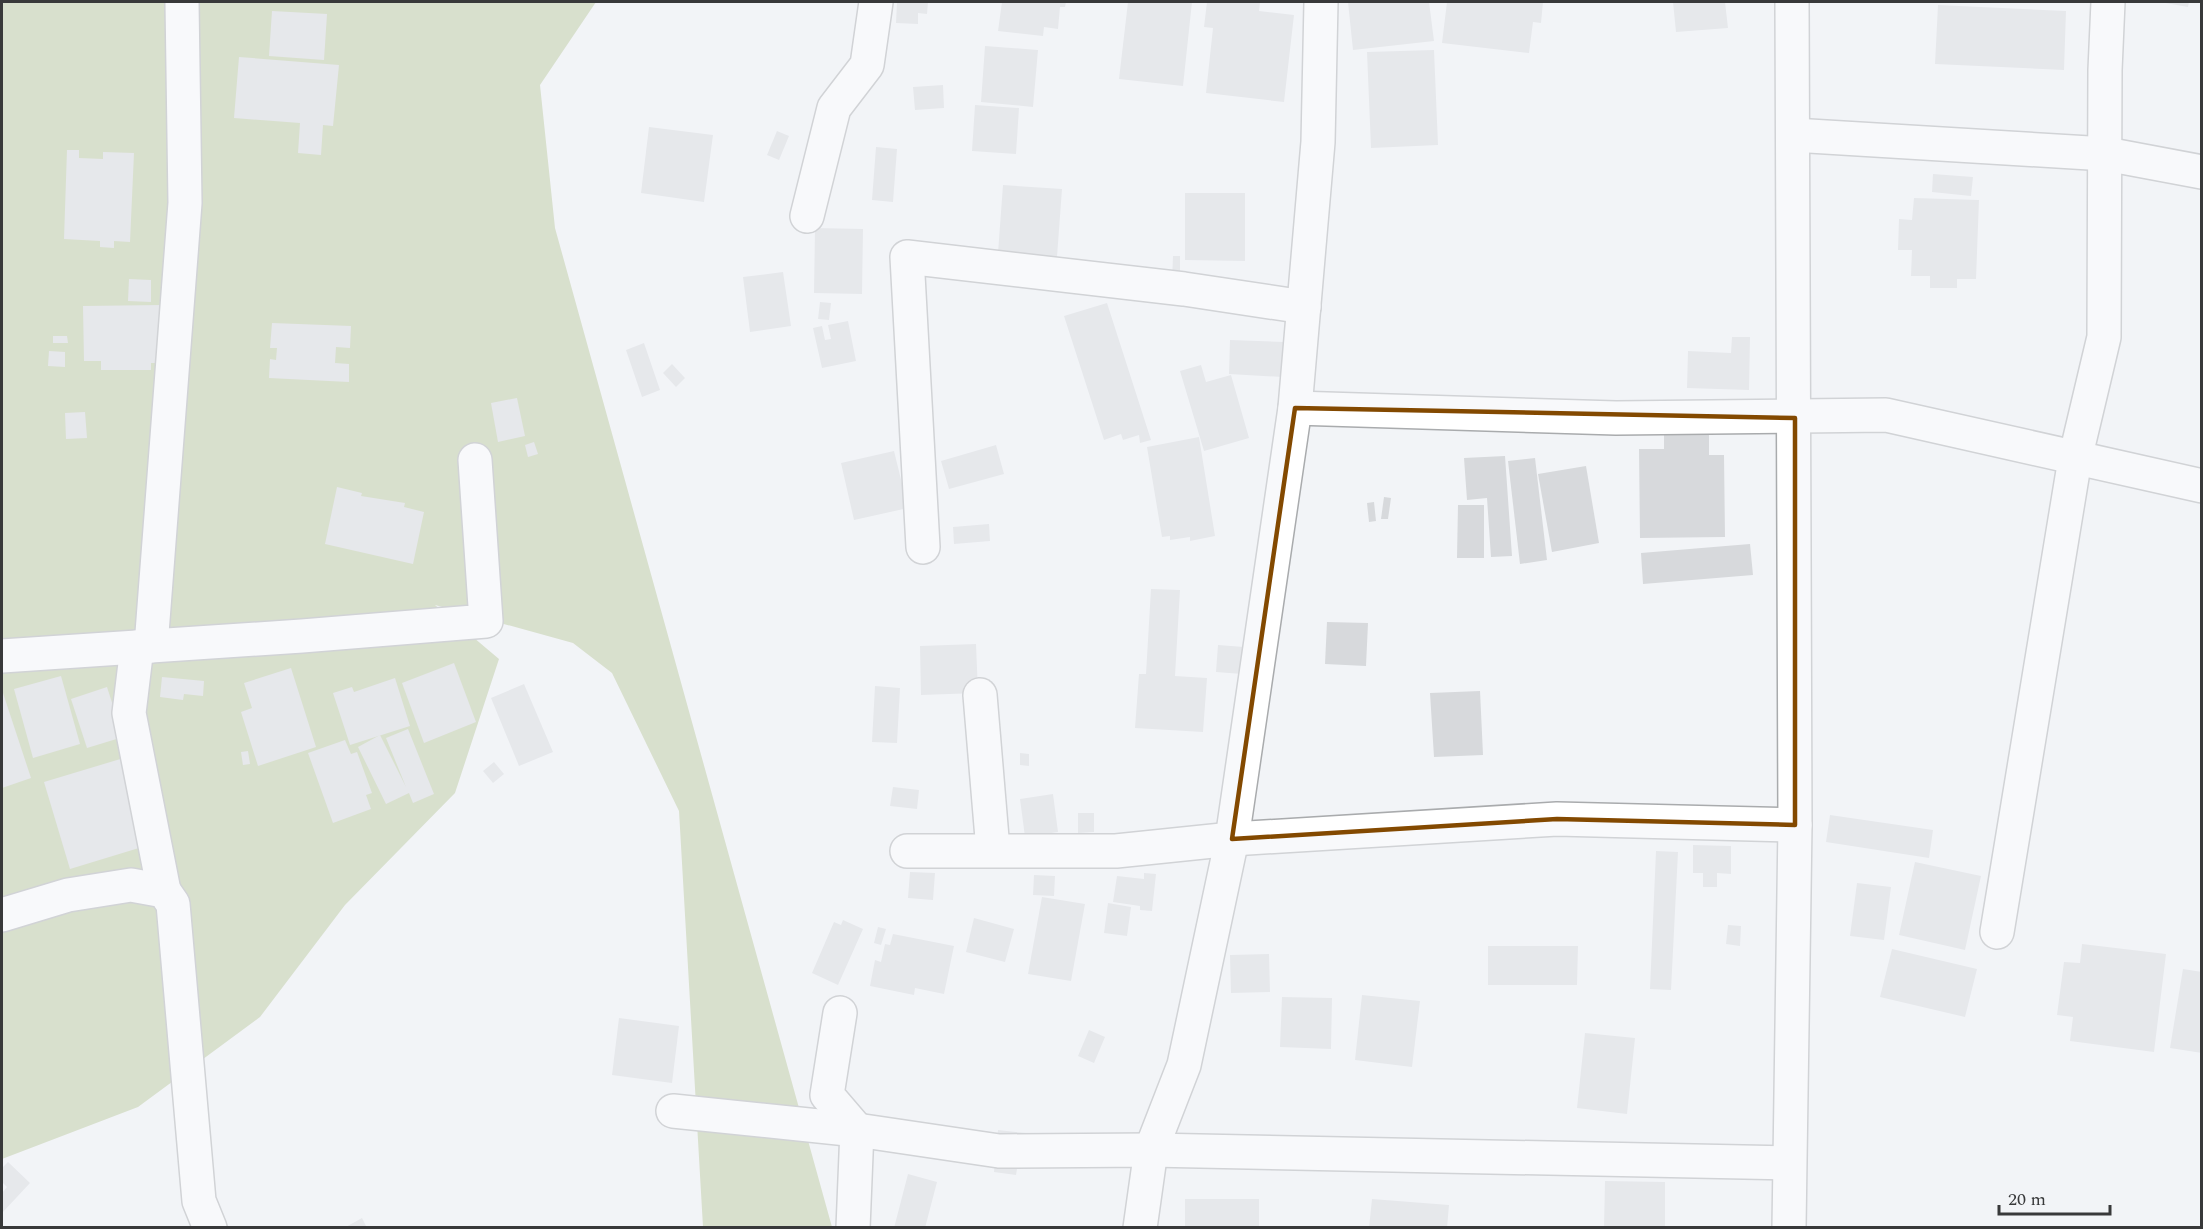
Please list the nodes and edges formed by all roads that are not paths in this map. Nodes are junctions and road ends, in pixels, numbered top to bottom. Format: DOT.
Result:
graph roads {
  1 [pos="182,2"];
  2 [pos="876,2"];
  3 [pos="1321,2"];
  4 [pos="1792,2"];
  5 [pos="2108,2"];
  6 [pos="1793,135"];
  7 [pos="2106,154"];
  8 [pos="2202,172"];
  9 [pos="807,216"];
  10 [pos="1304,307"];
  11 [pos="1295,408"];
  12 [pos="1795,418"];
  13 [pos="2075,459"];
  14 [pos="475,460"];
  15 [pos="2202,486"];
  16 [pos="923,547"];
  17 [pos="144,647"];
  18 [pos="2,656"];
  19 [pos="980,695"];
  20 [pos="1795,825"];
  21 [pos="1232,839"];
  22 [pos="993,850"];
  23 [pos="907,851"];
  24 [pos="164,891"];
  25 [pos="2,915"];
  26 [pos="1997,932"];
  27 [pos="840,1013"];
  28 [pos="673,1111"];
  29 [pos="857,1130"];
  30 [pos="1151,1150"];
  31 [pos="1789,1163"];
  32 [pos="210,1227"];
  33 [pos="854,1227"];
  34 [pos="1140,1227"];
  35 [pos="1789,1227"];
  1 -- 17 [label="street"];
  2 -- 9 [label="street"];
  3 -- 10 [label="street"];
  4 -- 6 [label="street"];
  5 -- 7 [label="street"];
  6 -- 7 [label="street"];
  6 -- 12 [label="street"];
  7 -- 8 [label="street"];
  7 -- 13 [label="street"];
  10 -- 11 [label="street"];
  10 -- 16 [label="street"];
  11 -- 12 [label="street"];
  11 -- 21 [label="street"];
  12 -- 13 [label="street"];
  12 -- 20 [label="street"];
  13 -- 15 [label="street"];
  13 -- 26 [label="street"];
  14 -- 17 [label="street"];
  17 -- 18 [label="street"];
  17 -- 24 [label="street"];
  19 -- 22 [label="street"];
  20 -- 21 [label="street"];
  20 -- 31 [label="street"];
  21 -- 22 [label="street"];
  21 -- 30 [label="street"];
  22 -- 23 [label="street"];
  24 -- 25 [label="street"];
  24 -- 32 [label="street"];
  27 -- 29 [label="street"];
  28 -- 29 [label="street"];
  29 -- 30 [label="street"];
  29 -- 33 [label="street"];
  30 -- 31 [label="street"];
  30 -- 34 [label="street"];
  31 -- 35 [label="street"];
}
